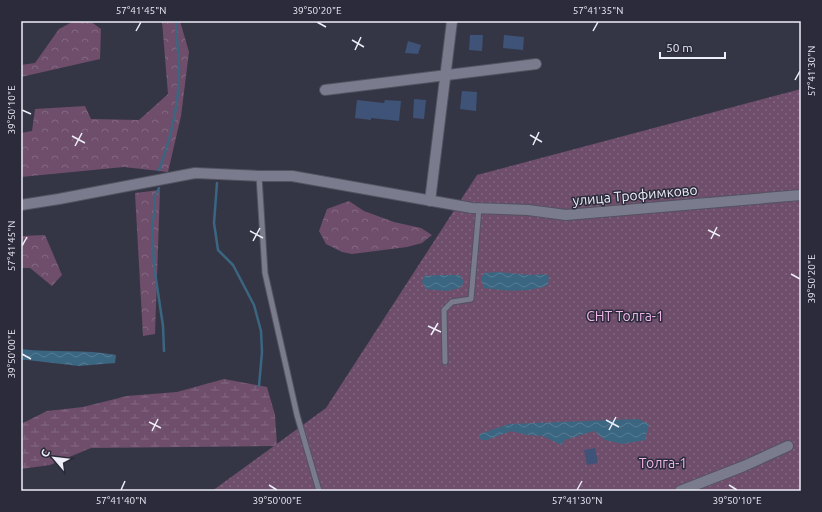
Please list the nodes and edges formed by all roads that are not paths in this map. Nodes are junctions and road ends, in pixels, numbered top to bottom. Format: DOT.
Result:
graph roads {
  1 [pos="452,21"];
  2 [pos="536,64"];
  3 [pos="445,74"];
  4 [pos="325,90"];
  5 [pos="259,176"];
  6 [pos="801,195"];
  7 [pos="430,201"];
  8 [pos="21,205"];
  9 [pos="476,208"];
  10 [pos="445,362"];
  11 [pos="788,446"];
  12 [pos="319,491"];
  13 [pos="680,491"];
  1 -- 3 [label="street"];
  2 -- 3 [label="street"];
  3 -- 4 [label="street"];
  3 -- 7 [label="street"];
  5 -- 7 [label="street, улица Трофимково"];
  5 -- 8 [label="street, улица Трофимково"];
  5 -- 12 [label="lane"];
  6 -- 9 [label="street, улица Трофимково"];
  7 -- 9 [label="street, улица Трофимково"];
  9 -- 10 [label="lane"];
  11 -- 13 [label="street"];
}
